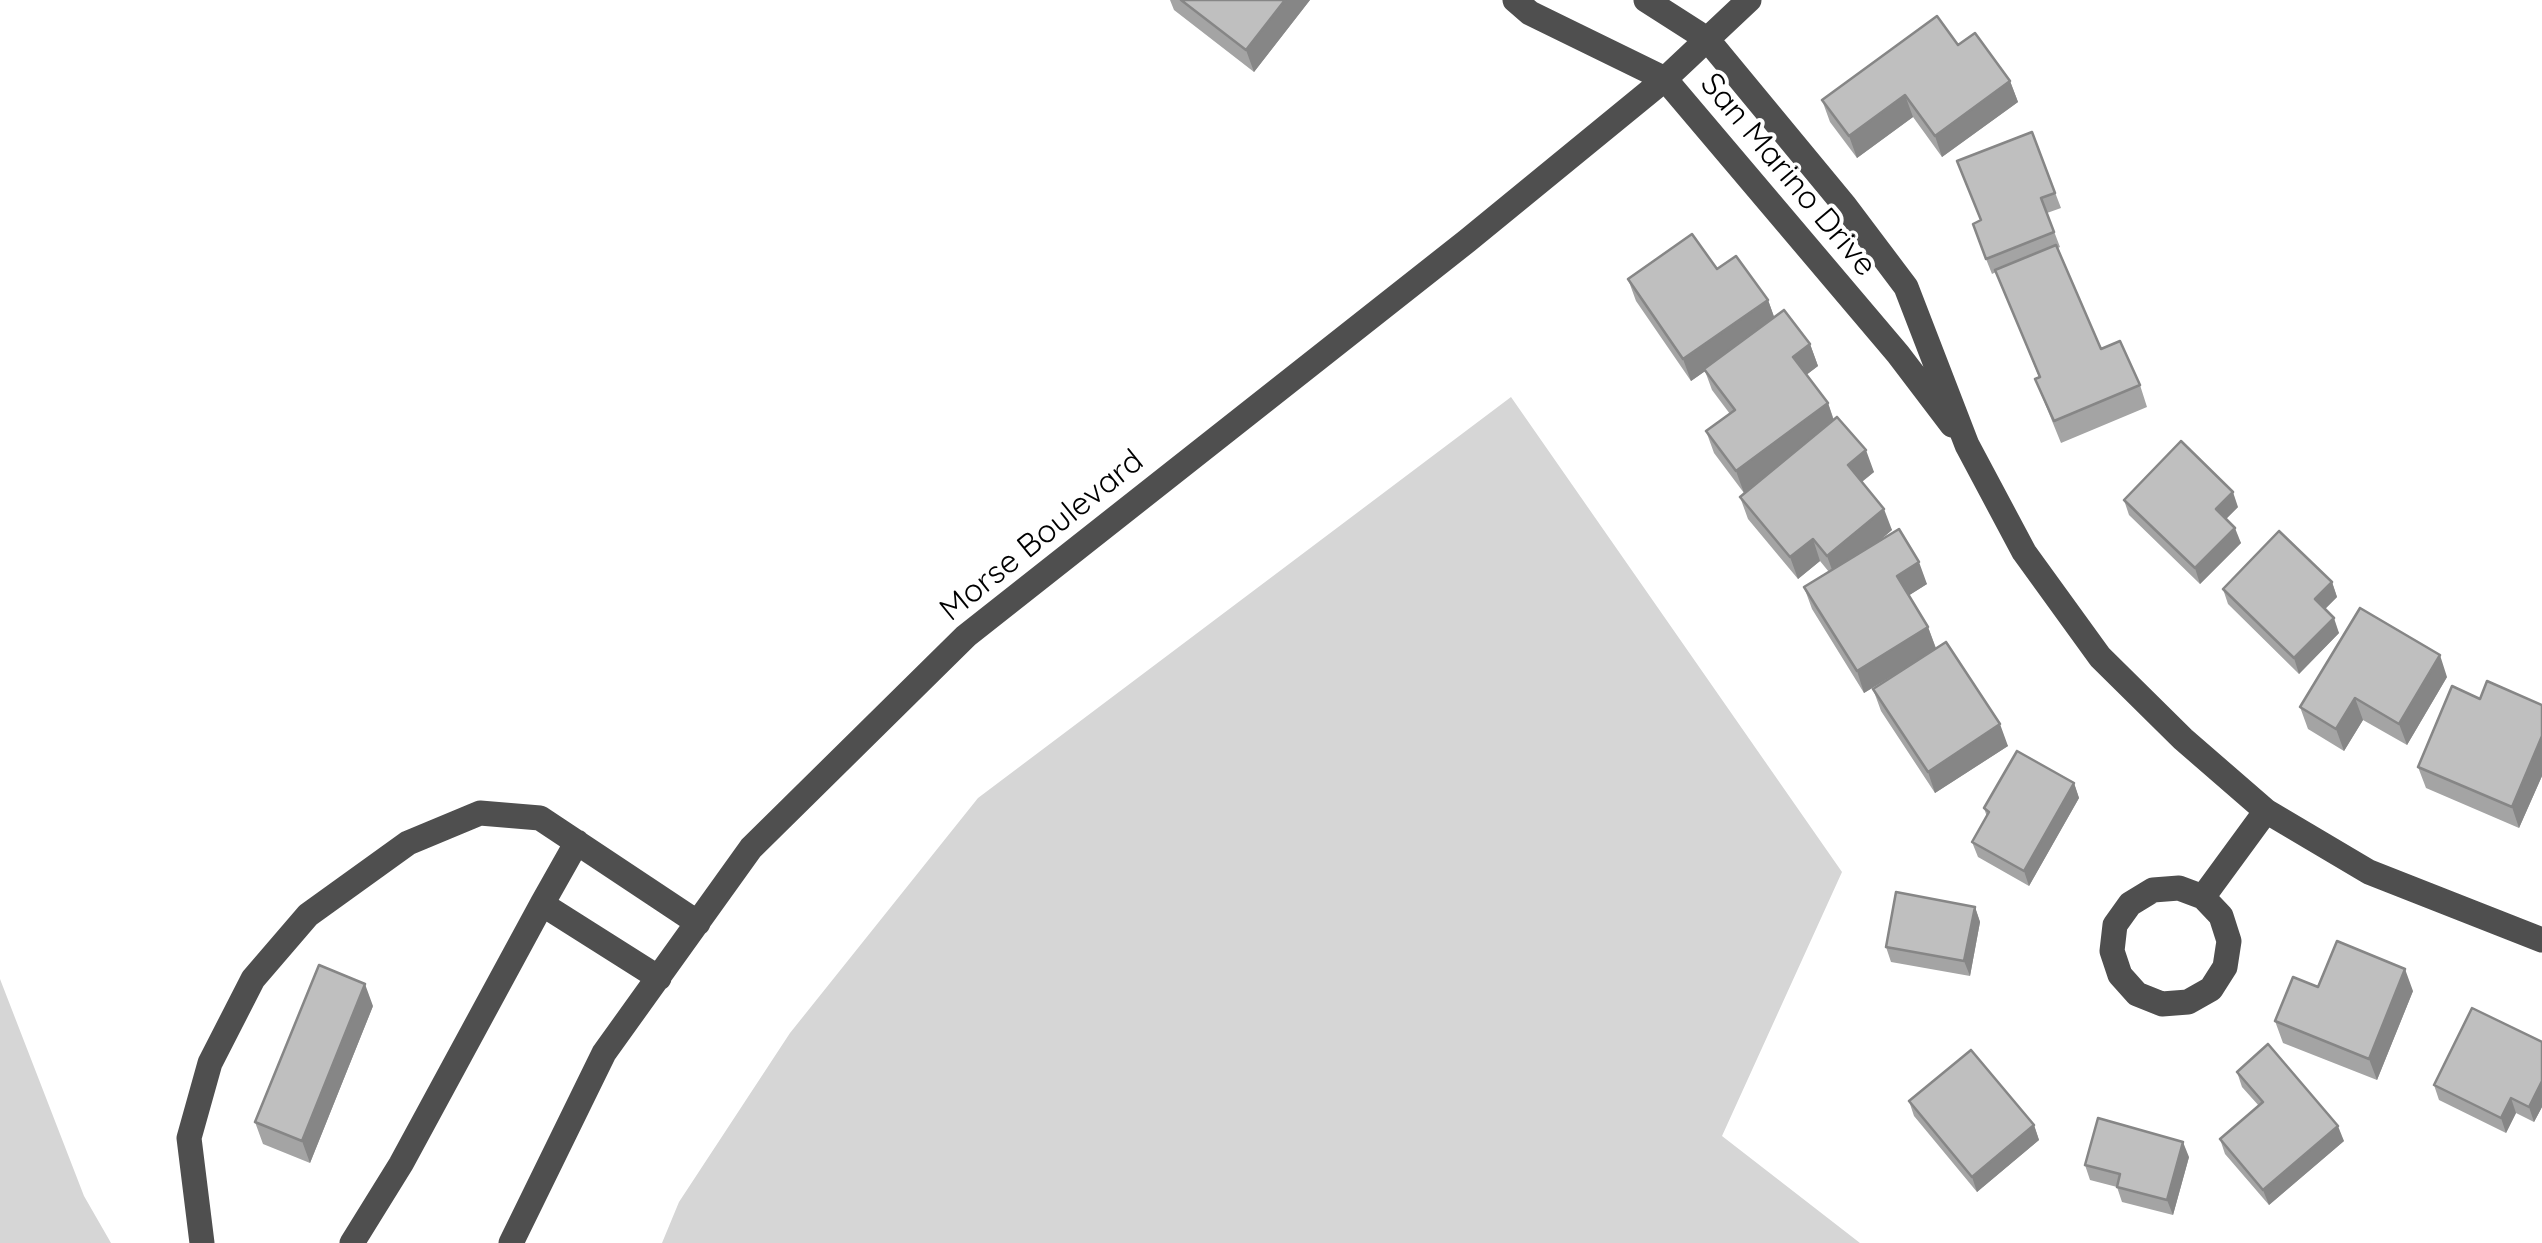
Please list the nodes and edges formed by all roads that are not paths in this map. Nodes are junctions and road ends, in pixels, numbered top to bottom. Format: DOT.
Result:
graph roads {
  1 [pos="1515,0"];
  2 [pos="1646,0"];
  3 [pos="1749,0"];
  4 [pos="1707,39"];
  5 [pos="1665,80"];
  6 [pos="1967,445"];
  7 [pos="2266,812"];
  8 [pos="577,842"];
  9 [pos="2203,897"];
  10 [pos="542,904"];
  11 [pos="698,923"];
  12 [pos="2542,940"];
  13 [pos="658,978"];
  14 [pos="202,1243"];
  15 [pos="352,1243"];
  16 [pos="511,1243"];
  1 -- 5 [label="street, San Marino Drive"];
  2 -- 4 [label="street, San Marino Drive"];
  3 -- 4 [label="street, Morse Boulevard"];
  4 -- 5 [label="street, Morse Boulevard"];
  4 -- 6 [label="street, San Marino Drive"];
  5 -- 6 [label="street, San Marino Drive"];
  5 -- 11 [label="street, Morse Boulevard"];
  6 -- 7 [label="street, San Marino Drive"];
  7 -- 9 [label="street"];
  7 -- 12 [label="street, San Marino Drive"];
  8 -- 10 [label="street"];
  8 -- 11 [label="street"];
  8 -- 14 [label="street"];
  9 -- 9 [label="street"];
  10 -- 13 [label="street"];
  10 -- 15 [label="street"];
  11 -- 13 [label="street, Morse Boulevard"];
  13 -- 16 [label="street, Morse Boulevard"];
}
